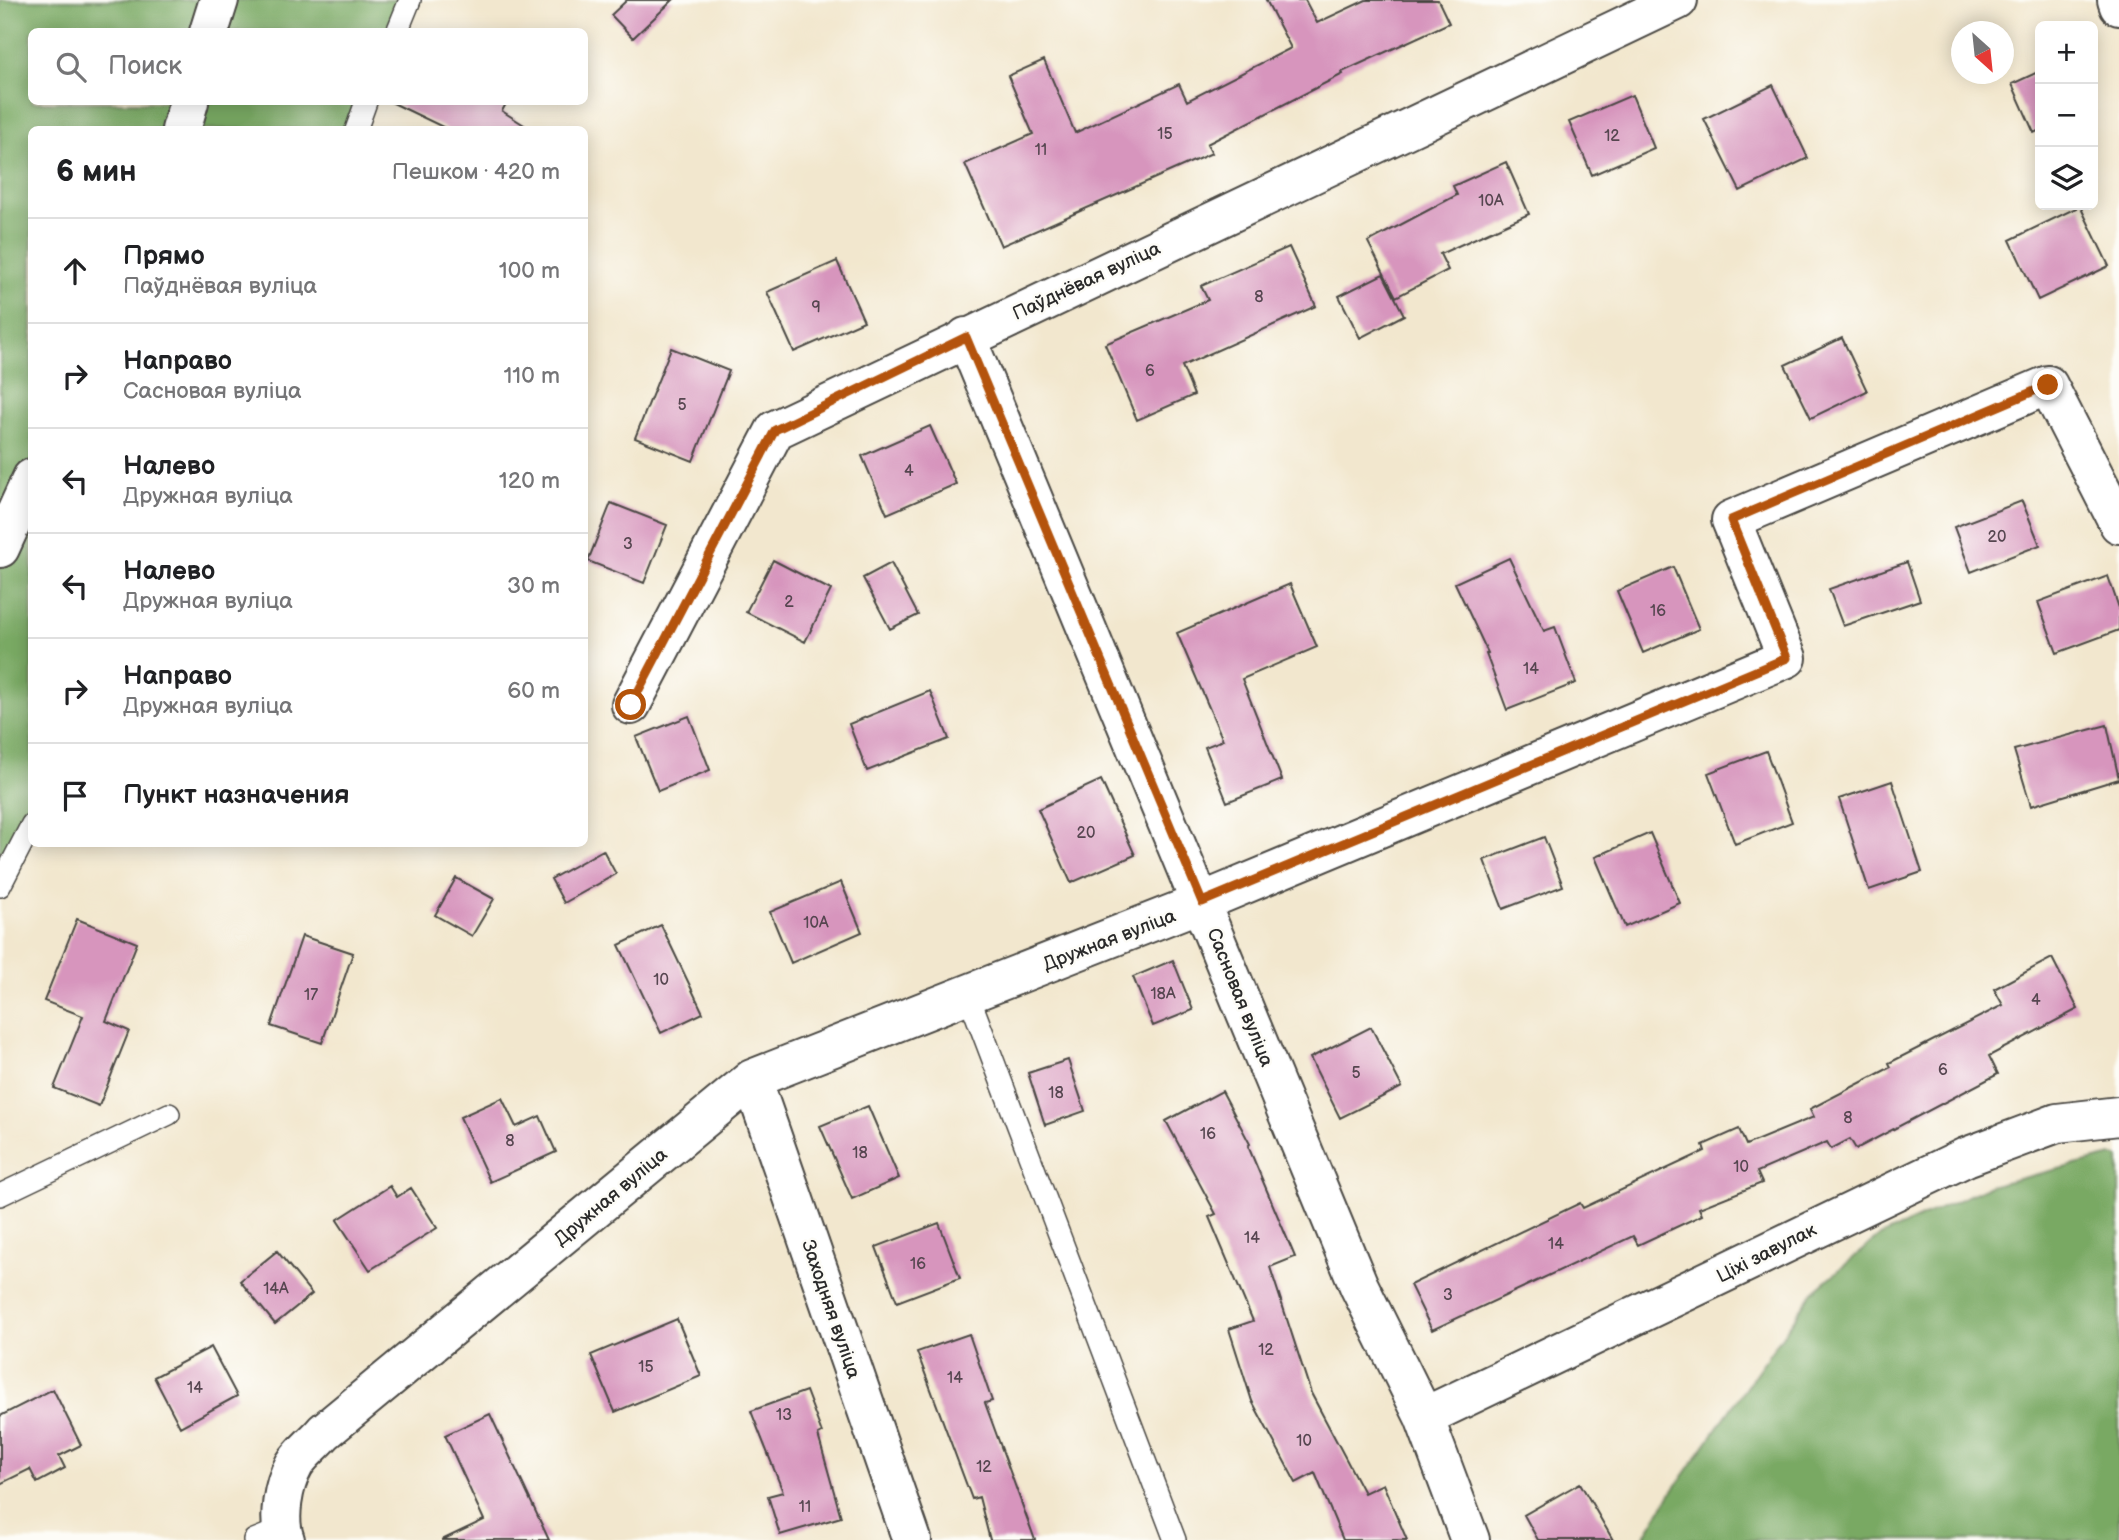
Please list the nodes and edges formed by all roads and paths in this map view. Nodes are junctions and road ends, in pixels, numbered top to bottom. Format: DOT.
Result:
graph roads {
  1 [pos="219,0"];
  2 [pos="410,0"];
  3 [pos="1678,0"];
  4 [pos="2117,0"];
  5 [pos="2119,6"];
  6 [pos="210,28"];
  7 [pos="399,28"];
  8 [pos="188,105"];
  9 [pos="182,126"];
  10 [pos="966,337"];
  11 [pos="28,487"];
  12 [pos="2119,524"];
  13 [pos="0,548"];
  14 [pos="631,705"];
  15 [pos="28,832"];
  16 [pos="0,886"];
  17 [pos="1202,902"];
  18 [pos="968,994"];
  19 [pos="752,1079"];
  20 [pos="169,1114"];
  21 [pos="2119,1116"];
  22 [pos="0,1195"];
  23 [pos="1424,1417"];
  24 [pos="273,1536"];
  25 [pos="912,1540"];
  26 [pos="1175,1540"];
  27 [pos="1470,1540"];
  1 -- 6 [label="street"];
  2 -- 7 [label="lane"];
  3 -- 10 [label="street, Паўднёвая вуліца"];
  4 -- 5 [label="street"];
  8 -- 9 [label="street"];
  10 -- 14 [label="street, Паўднёвая вуліца"];
  10 -- 17 [label="street, Сасновая вуліца"];
  11 -- 13 [label="street"];
  12 -- 17 [label="street, Дружная вуліца"];
  15 -- 16 [label="lane"];
  17 -- 18 [label="street, Дружная вуліца"];
  17 -- 23 [label="street, Сасновая вуліца"];
  18 -- 19 [label="street, Дружная вуліца"];
  18 -- 26 [label="lane"];
  19 -- 24 [label="street, Дружная вуліца"];
  19 -- 25 [label="street, Заходняя вуліца"];
  20 -- 22 [label="lane"];
  21 -- 23 [label="street, Ціхі завулак"];
  23 -- 27 [label="street, Сасновая вуліца"];
}
